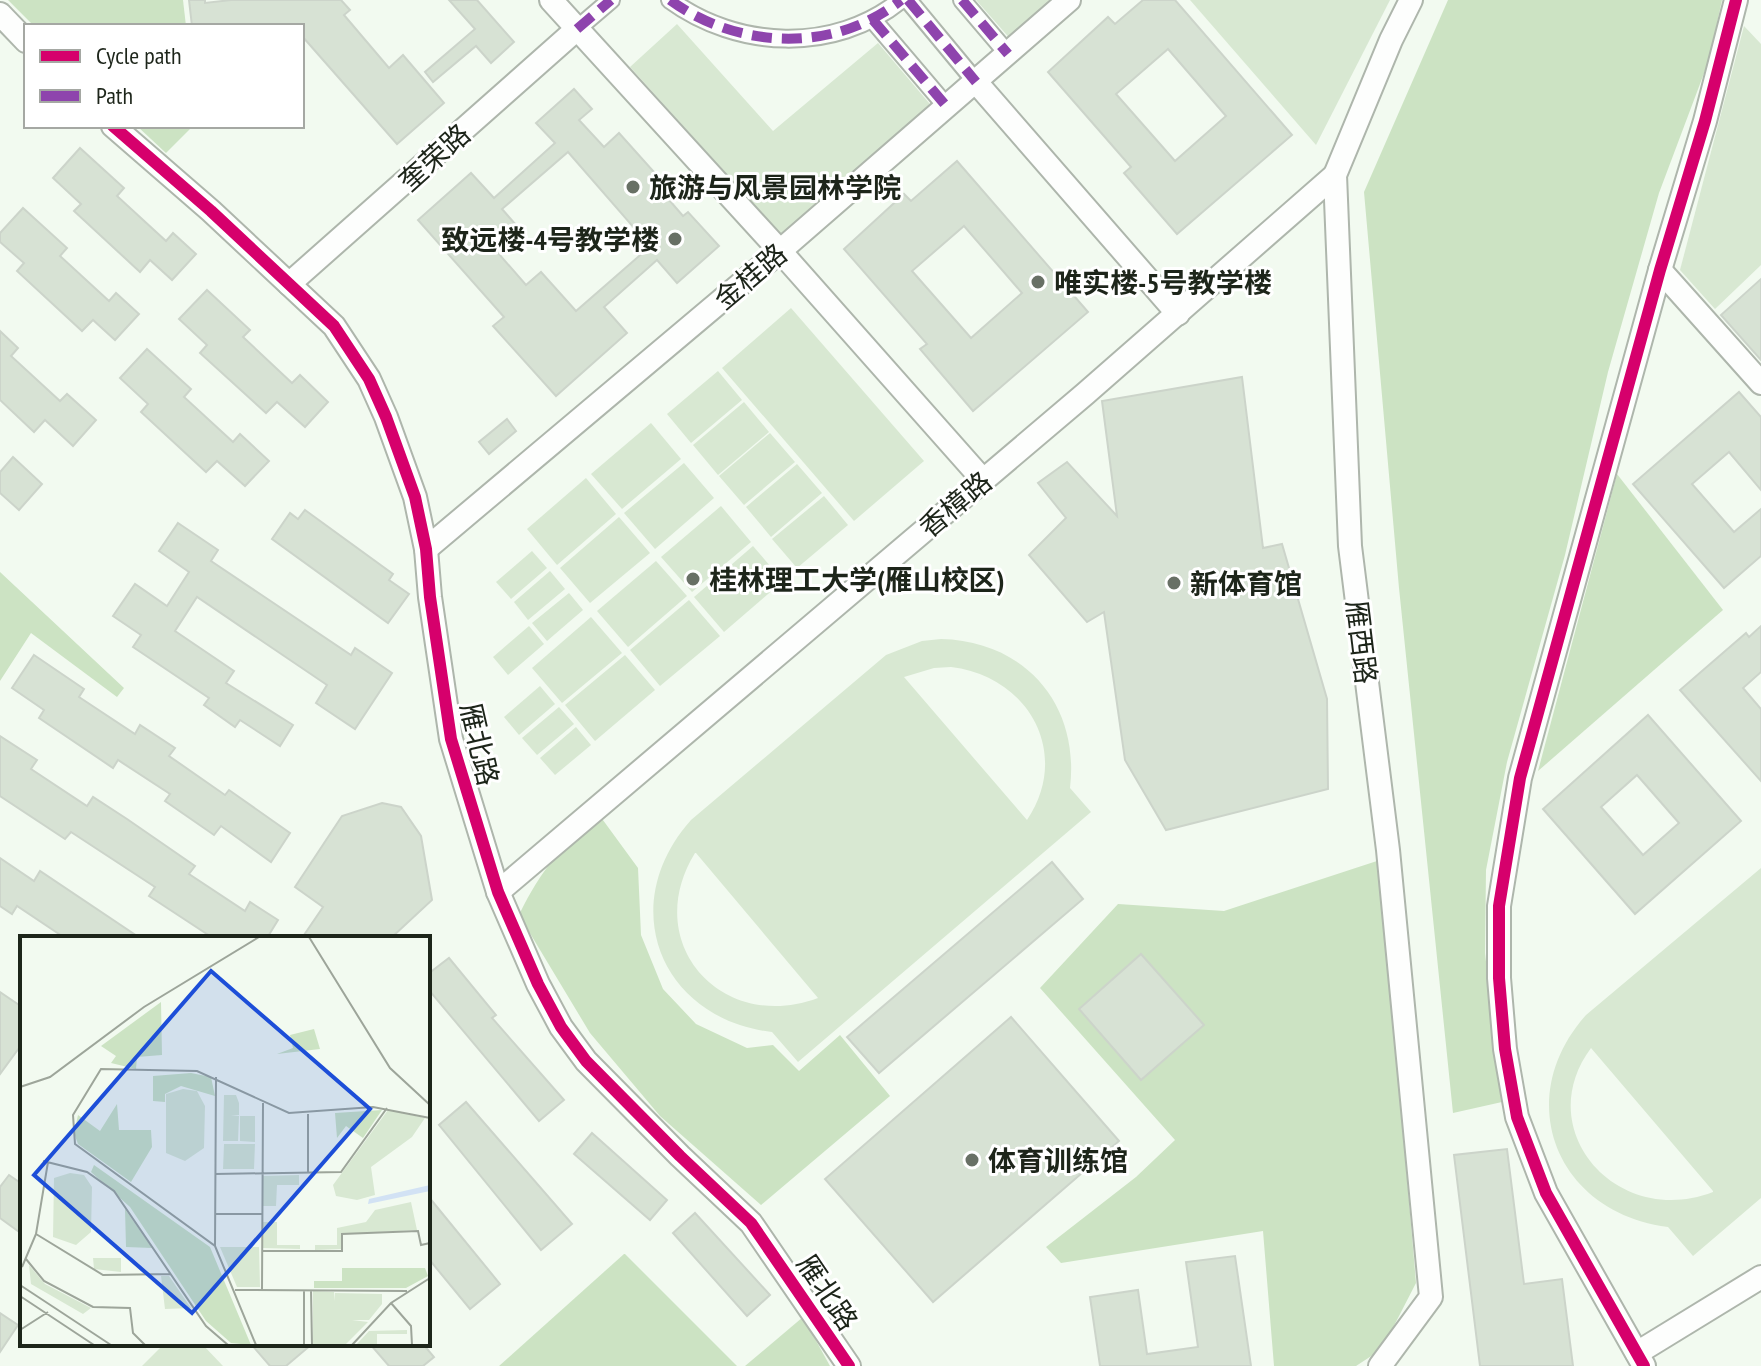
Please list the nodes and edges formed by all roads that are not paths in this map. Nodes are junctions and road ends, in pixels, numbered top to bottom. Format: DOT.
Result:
graph roads {
  1 [pos="551,0"];
  2 [pos="611,0"];
  3 [pos="670,0"];
  4 [pos="901,0"];
  5 [pos="908,0"];
  6 [pos="962,0"];
  7 [pos="1069,0"];
  8 [pos="1411,0"];
  9 [pos="1736,0"];
  10 [pos="0,14"];
  11 [pos="873,20"];
  12 [pos="577,29"];
  13 [pos="24,39"];
  14 [pos="1008,54"];
  15 [pos="976,82"];
  16 [pos="947,107"];
  17 [pos="115,128"];
  18 [pos="1335,175"];
  19 [pos="780,251"];
  20 [pos="1660,270"];
  21 [pos="289,284"];
  22 [pos="1178,314"];
  23 [pos="1761,383"];
  24 [pos="983,480"];
  25 [pos="426,549"];
  26 [pos="498,892"];
  27 [pos="1761,1277"];
  28 [pos="1640,1360"];
  29 [pos="849,1366"];
  30 [pos="1380,1366"];
  1 -- 12 [label="street"];
  2 -- 12 [label="street"];
  3 -- 11 [label="street"];
  4 -- 11 [label="street"];
  5 -- 15 [label="street"];
  6 -- 14 [label="street"];
  7 -- 14 [label="street, 金桂路"];
  8 -- 18 [label="street, 雁西路"];
  9 -- 20 [label="street"];
  10 -- 13 [label="street"];
  11 -- 16 [label="street"];
  12 -- 19 [label="street"];
  12 -- 21 [label="street, 奎荣路"];
  14 -- 15 [label="street, 金桂路"];
  15 -- 16 [label="street, 金桂路"];
  15 -- 22 [label="street"];
  16 -- 19 [label="street, 金桂路"];
  17 -- 21 [label="street, 雁北路"];
  18 -- 22 [label="street, 香樟路"];
  18 -- 30 [label="street, 雁西路"];
  19 -- 24 [label="street"];
  19 -- 25 [label="street, 金桂路"];
  20 -- 23 [label="street"];
  20 -- 28 [label="street"];
  21 -- 25 [label="street, 雁北路"];
  22 -- 24 [label="street, 香樟路"];
  24 -- 26 [label="street, 香樟路"];
  25 -- 26 [label="street, 雁北路"];
  26 -- 29 [label="street, 雁北路"];
  27 -- 28 [label="street"];
}
